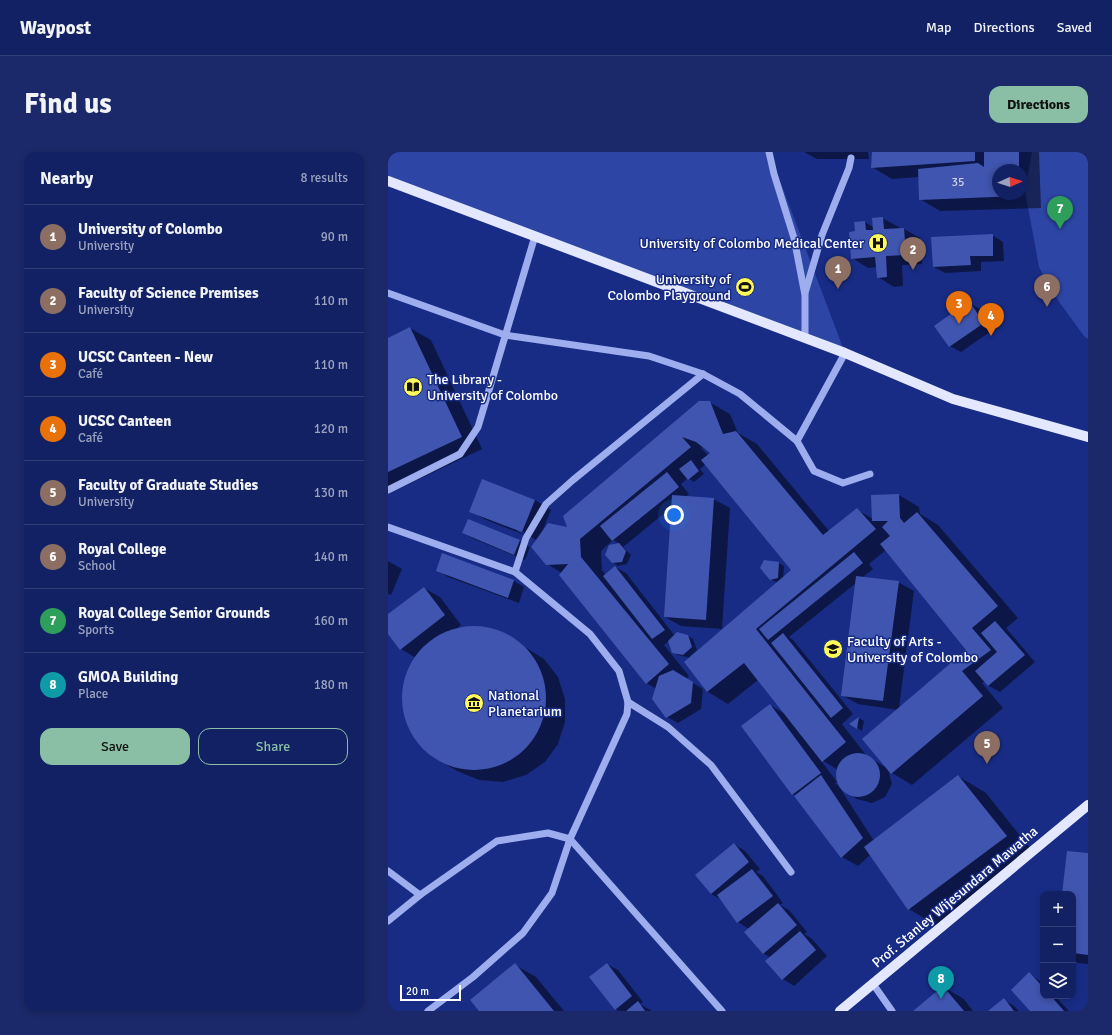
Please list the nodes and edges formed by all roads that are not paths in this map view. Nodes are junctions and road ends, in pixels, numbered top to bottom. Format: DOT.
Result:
graph roads {
  1 [pos="769,152"];
  2 [pos="851,158"];
  3 [pos="388,181"];
  4 [pos="535,236"];
  5 [pos="388,293"];
  6 [pos="805,295"];
  7 [pos="505,335"];
  8 [pos="805,338"];
  9 [pos="845,353"];
  10 [pos="703,374"];
  11 [pos="1088,437"];
  12 [pos="797,441"];
  13 [pos="870,474"];
  14 [pos="388,490"];
  15 [pos="388,527"];
  16 [pos="515,572"];
  17 [pos="628,702"];
  18 [pos="1088,805"];
  19 [pos="570,839"];
  20 [pos="388,871"];
  21 [pos="791,872"];
  22 [pos="420,895"];
  23 [pos="388,921"];
  24 [pos="873,984"];
  25 [pos="428,1011"];
  26 [pos="722,1011"];
  27 [pos="840,1011"];
  28 [pos="892,1011"];
  1 -- 6 [label="lane"];
  2 -- 6 [label="lane"];
  3 -- 4 [label="main road"];
  4 -- 7 [label="lane"];
  4 -- 8 [label="main road"];
  5 -- 7 [label="lane"];
  6 -- 8 [label="lane"];
  7 -- 10 [label="lane"];
  7 -- 14 [label="lane"];
  8 -- 9 [label="main road"];
  9 -- 11 [label="main road"];
  9 -- 12 [label="lane"];
  10 -- 12 [label="lane"];
  10 -- 16 [label="lane"];
  12 -- 13 [label="lane"];
  15 -- 16 [label="lane"];
  16 -- 17 [label="lane"];
  17 -- 19 [label="lane"];
  17 -- 21 [label="lane"];
  18 -- 24 [label="main road, Prof. Stanley Wijesundara Mawatha"];
  19 -- 22 [label="lane"];
  19 -- 25 [label="lane"];
  19 -- 26 [label="lane"];
  20 -- 22 [label="lane"];
  22 -- 23 [label="lane"];
  24 -- 27 [label="main road, Prof. Stanley Wijesundara Mawatha"];
  24 -- 28 [label="lane"];
}
